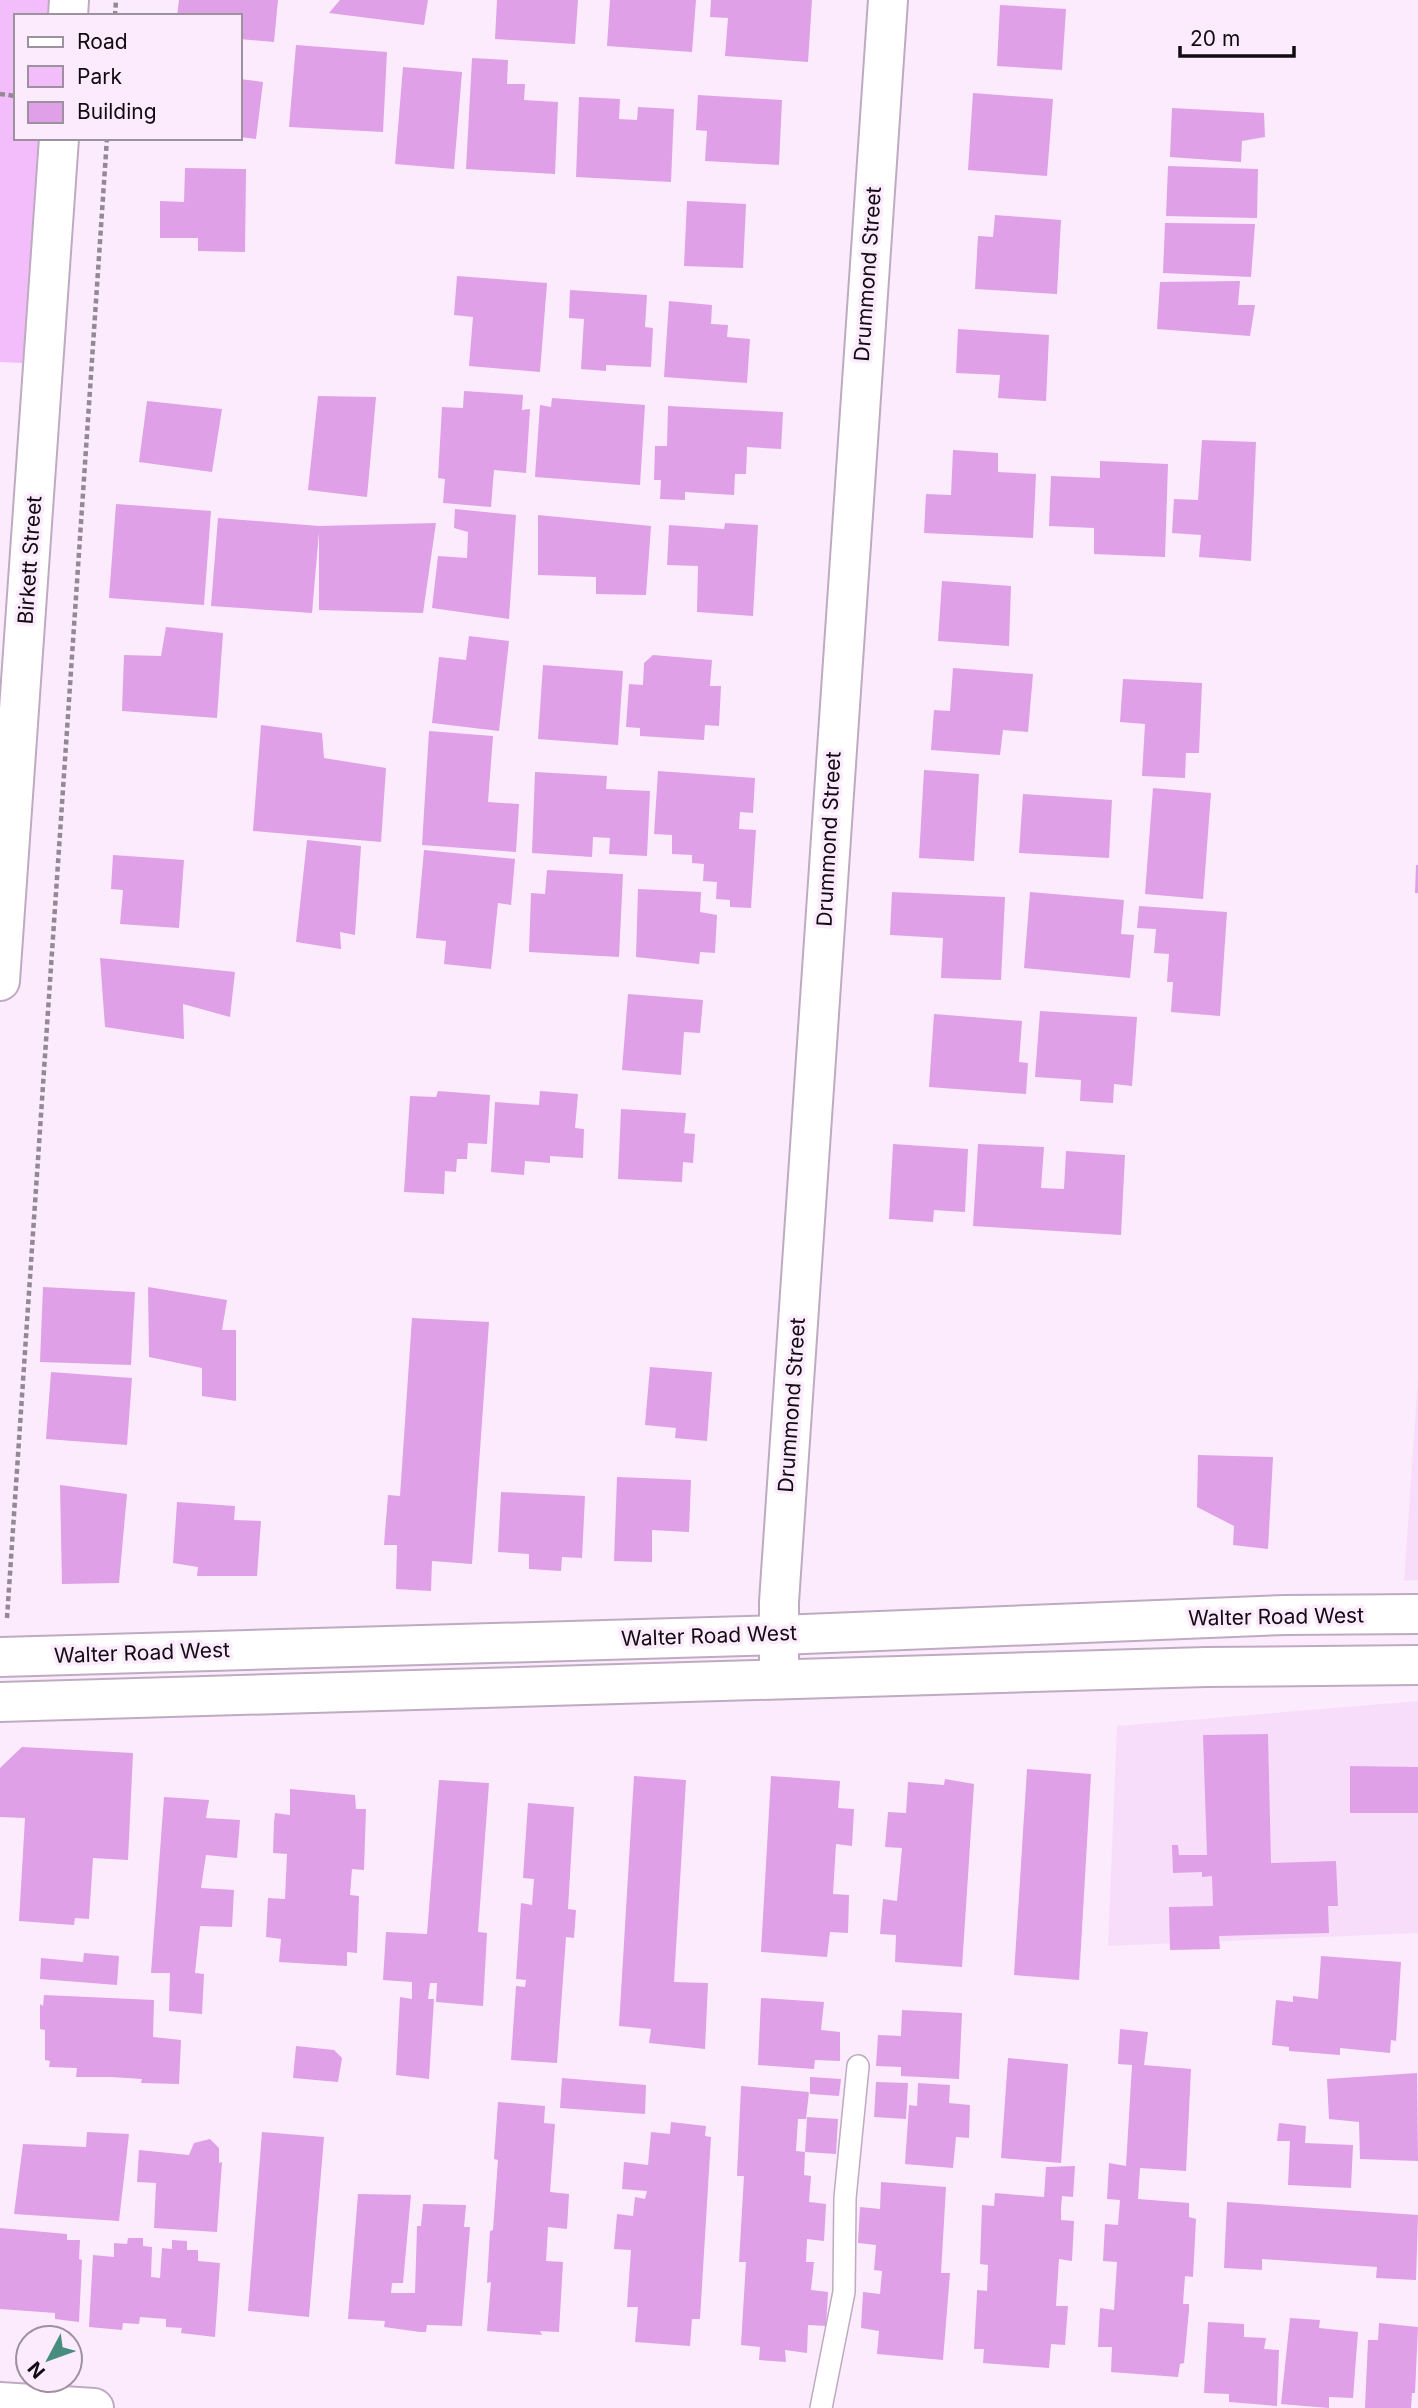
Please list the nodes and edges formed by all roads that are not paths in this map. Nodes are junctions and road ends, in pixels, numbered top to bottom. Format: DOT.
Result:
graph roads {
  1 [pos="888,0"];
  2 [pos="59,140"];
  3 [pos="0,981"];
  4 [pos="1418,1615"];
  5 [pos="779,1635"];
  6 [pos="3,1642"];
  7 [pos="1418,1665"];
  8 [pos="779,1679"];
  9 [pos="0,1702"];
  10 [pos="858,2066"];
  11 [pos="0,2402"];
  12 [pos="94,2408"];
  13 [pos="821,2408"];
  1 -- 5 [label="main road, Drummond Street"];
  2 -- 3 [label="main road, Birkett Street"];
  4 -- 5 [label="main road, Walter Road West"];
  5 -- 6 [label="main road, Walter Road West"];
  5 -- 8 [label="main road, Drummond Street"];
  7 -- 8 [label="main road, Walter Road West"];
  8 -- 9 [label="main road, Walter Road West"];
  10 -- 13 [label="lane"];
  11 -- 12 [label="main road"];
}
